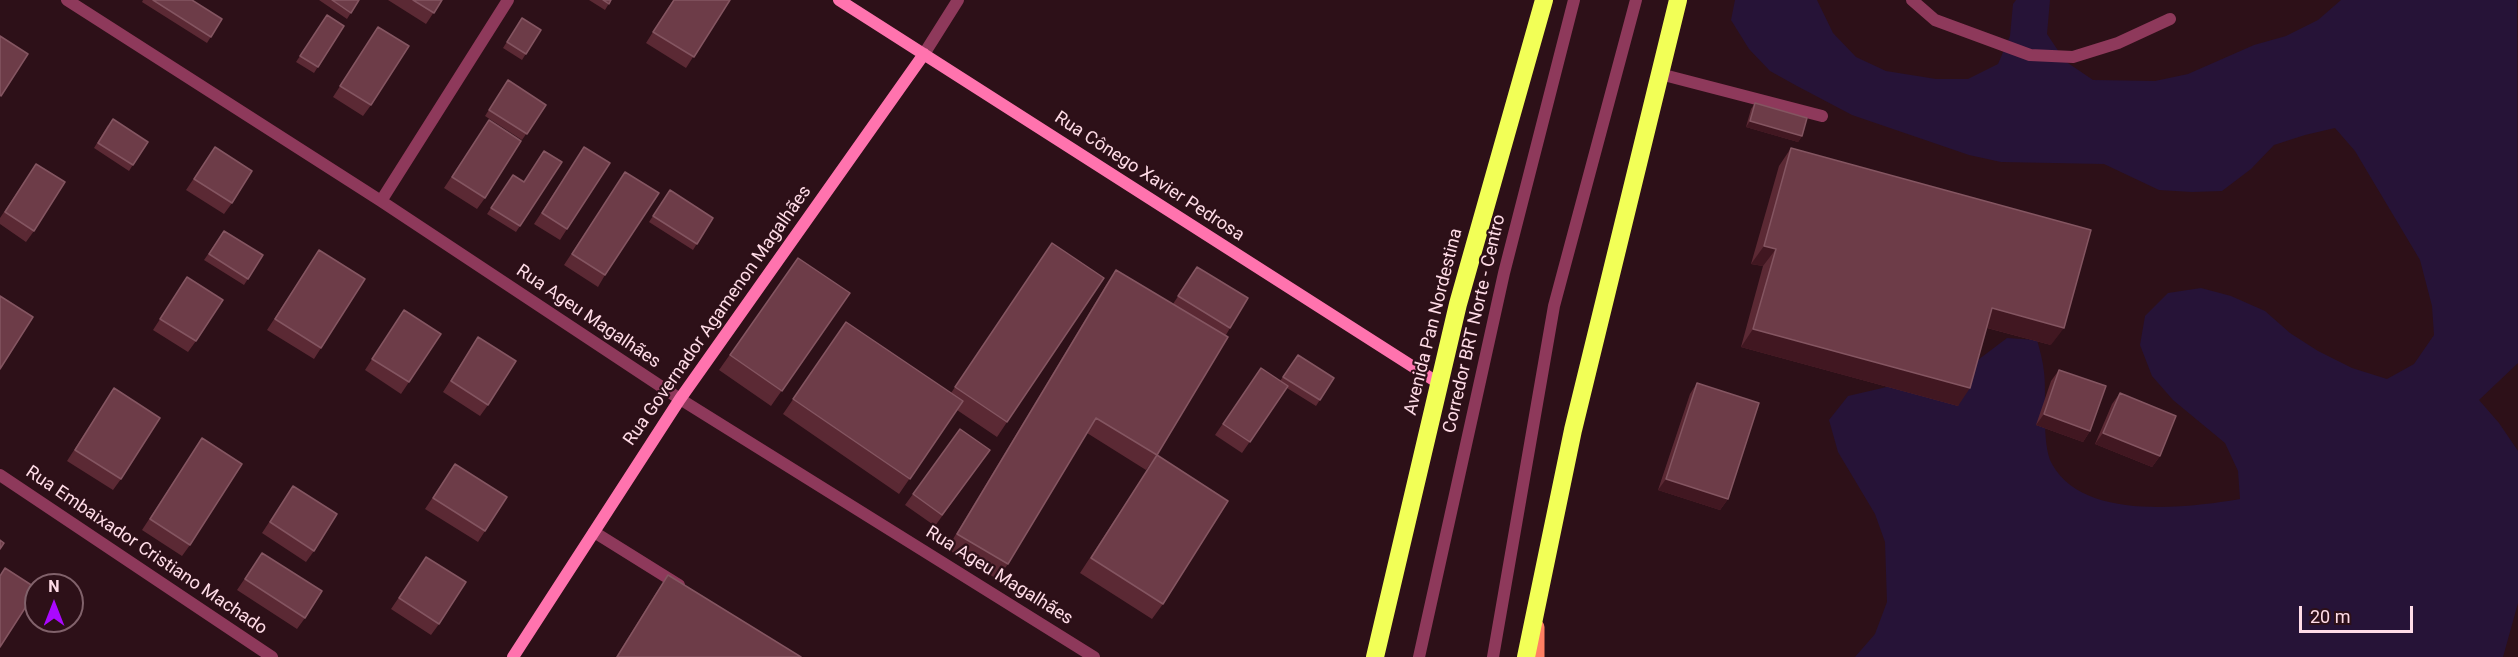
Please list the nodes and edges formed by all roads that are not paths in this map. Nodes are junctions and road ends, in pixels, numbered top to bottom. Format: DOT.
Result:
graph roads {
  1 [pos="508,0"];
  2 [pos="839,0"];
  3 [pos="958,0"];
  4 [pos="1544,0"];
  5 [pos="1574,0"];
  6 [pos="1636,0"];
  7 [pos="1678,0"];
  8 [pos="1912,0"];
  9 [pos="75,2"];
  10 [pos="2170,19"];
  11 [pos="924,54"];
  12 [pos="1660,74"];
  13 [pos="1822,116"];
  14 [pos="381,201"];
  15 [pos="1440,384"];
  16 [pos="680,399"];
  17 [pos="0,475"];
  18 [pos="594,532"];
  19 [pos="688,591"];
  20 [pos="1538,603"];
  21 [pos="272,657"];
  22 [pos="513,657"];
  23 [pos="1094,657"];
  24 [pos="1375,657"];
  25 [pos="1419,657"];
  26 [pos="1493,657"];
  27 [pos="1526,657"];
  28 [pos="1538,657"];
  1 -- 14 [label="street"];
  2 -- 11 [label="street, Rua Cônego Xavier Pedrosa"];
  3 -- 11 [label="street, Rua Governador Agamenon Magalhães"];
  4 -- 15 [label="highway, Avenida Pan Nordestina"];
  5 -- 25 [label="street, Corredor BRT Norte - Centro"];
  6 -- 26 [label="street"];
  7 -- 12 [label="highway"];
  8 -- 10 [label="street"];
  9 -- 14 [label="street, Rua Ageu Magalhães"];
  11 -- 15 [label="street, Rua Cônego Xavier Pedrosa"];
  11 -- 16 [label="street, Rua Governador Agamenon Magalhães"];
  12 -- 13 [label="street"];
  12 -- 20 [label="highway"];
  14 -- 16 [label="street, Rua Ageu Magalhães"];
  15 -- 24 [label="highway, Avenida Pan Nordestina"];
  16 -- 18 [label="street, Rua Governador Agamenon Magalhães"];
  16 -- 23 [label="street, Rua Ageu Magalhães"];
  17 -- 21 [label="street, Rua Embaixador Cristiano Machado"];
  18 -- 19 [label="street"];
  18 -- 22 [label="street, Rua Governador Agamenon Magalhães"];
  20 -- 27 [label="highway"];
  20 -- 28 [label="main road"];
}
